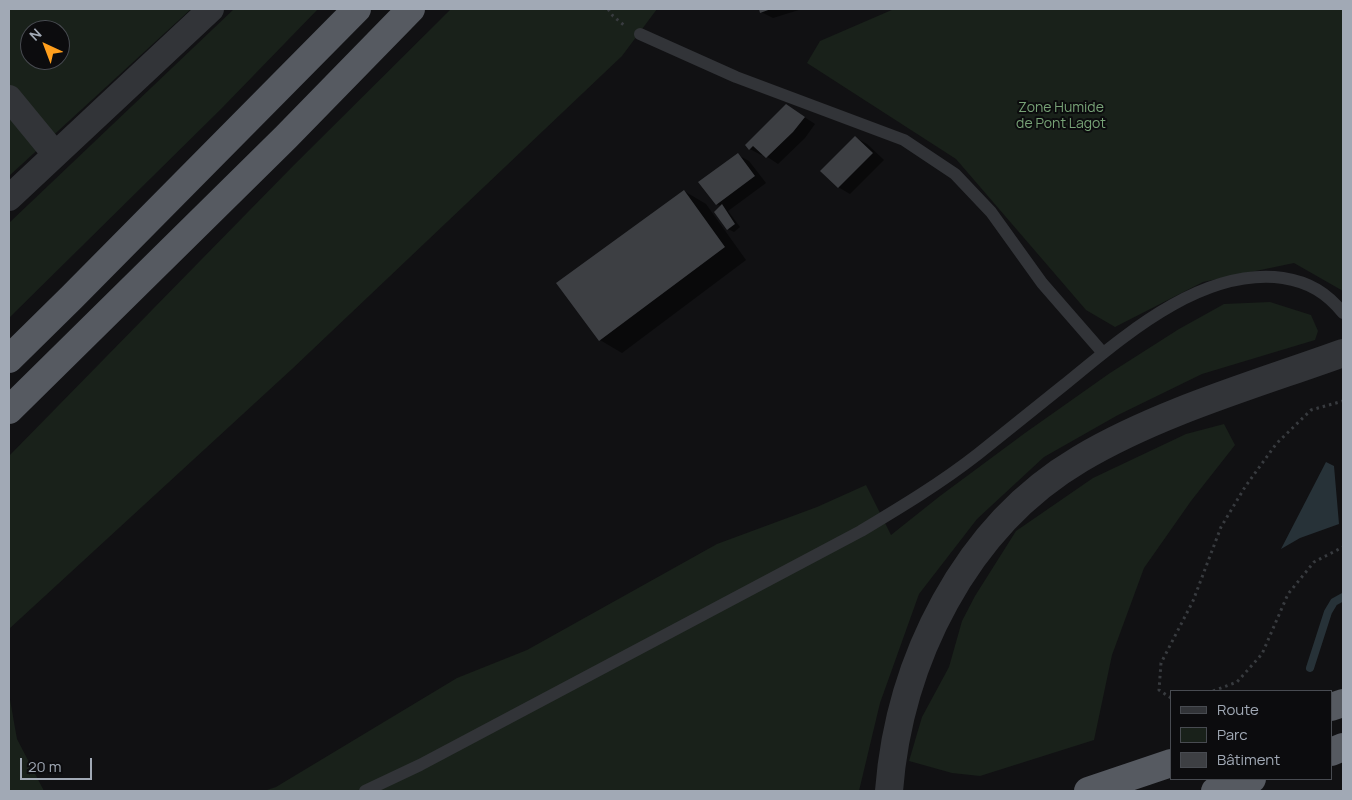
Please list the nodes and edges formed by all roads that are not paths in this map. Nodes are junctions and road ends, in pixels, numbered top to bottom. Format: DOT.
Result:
graph roads {
  1 [pos="211,9"];
  2 [pos="357,9"];
  3 [pos="411,9"];
  4 [pos="640,34"];
  5 [pos="9,98"];
  6 [pos="55,154"];
  7 [pos="9,198"];
  8 [pos="1343,313"];
  9 [pos="1103,353"];
  10 [pos="1343,353"];
  11 [pos="9,359"];
  12 [pos="9,410"];
  13 [pos="1170,762"];
  14 [pos="1249,780"];
  15 [pos="889,784"];
  16 [pos="365,791"];
  17 [pos="1088,791"];
  18 [pos="1215,791"];
  1 -- 6 [label="street"];
  2 -- 11 [label="highway"];
  3 -- 12 [label="highway"];
  4 -- 9 [label="lane"];
  5 -- 6 [label="street"];
  6 -- 7 [label="street"];
  8 -- 9 [label="lane"];
  9 -- 16 [label="lane"];
  10 -- 15 [label="street"];
  13 -- 17 [label="highway"];
  14 -- 18 [label="highway"];
}
